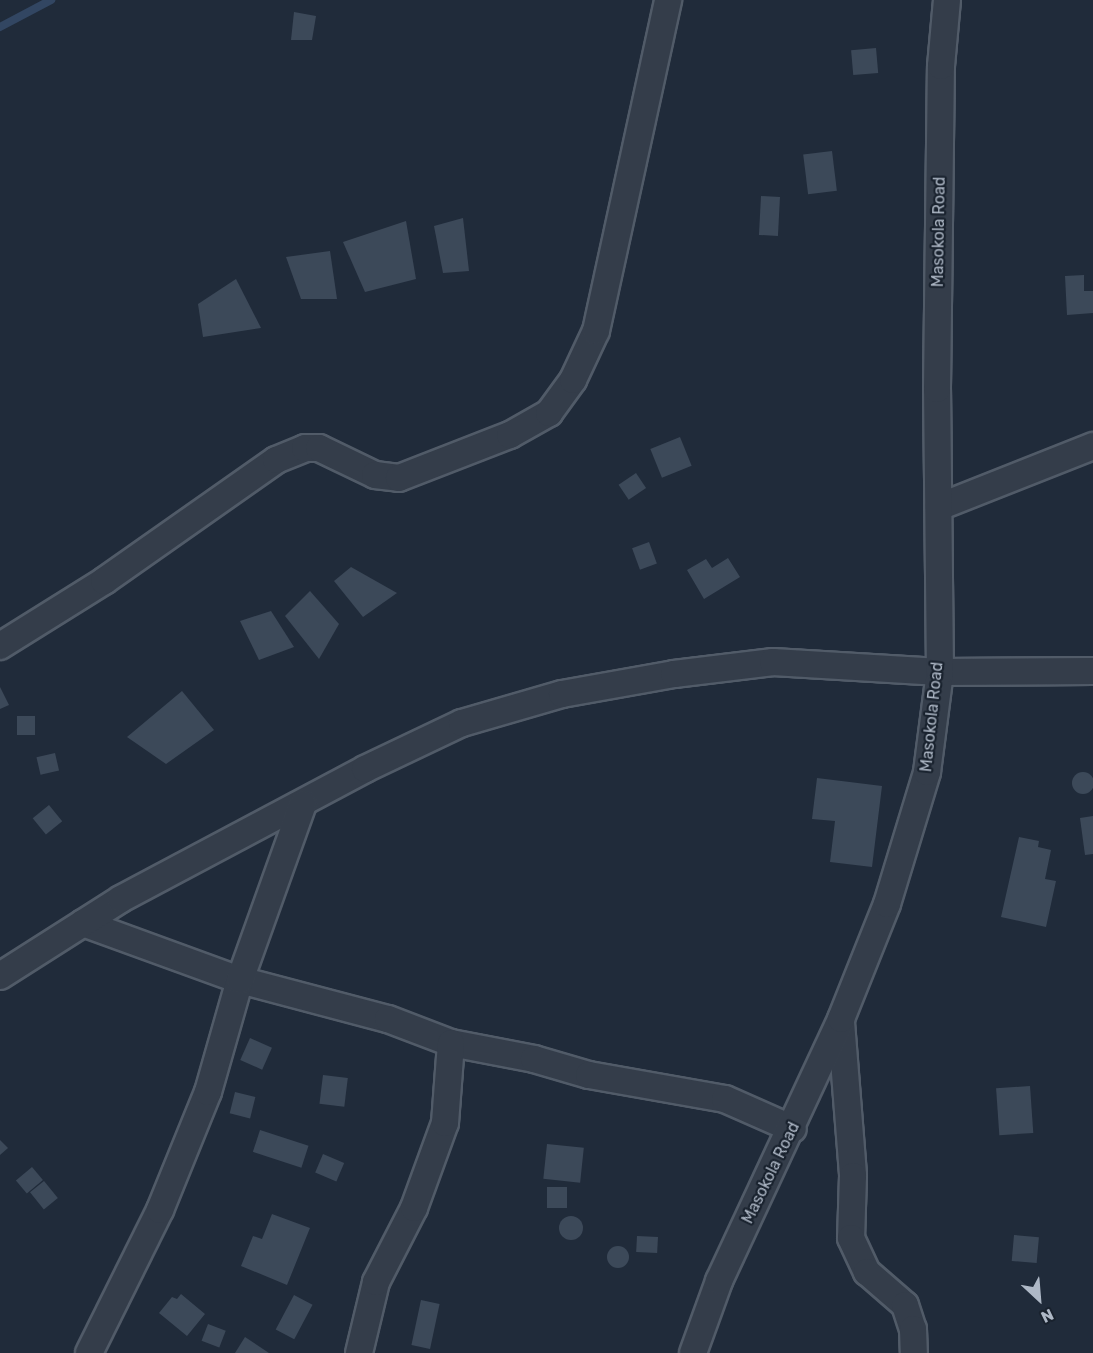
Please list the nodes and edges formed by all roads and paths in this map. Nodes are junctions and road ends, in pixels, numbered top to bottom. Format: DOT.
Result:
graph roads {
  1 [pos="668,0"];
  2 [pos="947,0"];
  3 [pos="1093,446"];
  4 [pos="939,507"];
  5 [pos="0,646"];
  6 [pos="1093,671"];
  7 [pos="940,672"];
  8 [pos="303,804"];
  9 [pos="82,923"];
  10 [pos="0,976"];
  11 [pos="240,980"];
  12 [pos="841,1019"];
  13 [pos="451,1043"];
  14 [pos="793,1129"];
  15 [pos="89,1353"];
  16 [pos="359,1353"];
  17 [pos="693,1353"];
  18 [pos="914,1353"];
  1 -- 5 [label="street"];
  2 -- 4 [label="street, Masokola Road"];
  3 -- 4 [label="street"];
  4 -- 7 [label="street, Masokola Road"];
  6 -- 7 [label="street"];
  7 -- 8 [label="street"];
  7 -- 12 [label="street, Masokola Road"];
  8 -- 9 [label="street"];
  8 -- 11 [label="street"];
  9 -- 10 [label="street"];
  9 -- 11 [label="street"];
  11 -- 13 [label="street"];
  11 -- 15 [label="street"];
  12 -- 14 [label="street, Masokola Road"];
  12 -- 18 [label="street"];
  13 -- 14 [label="street"];
  13 -- 16 [label="street"];
  14 -- 17 [label="street, Masokola Road"];
}
